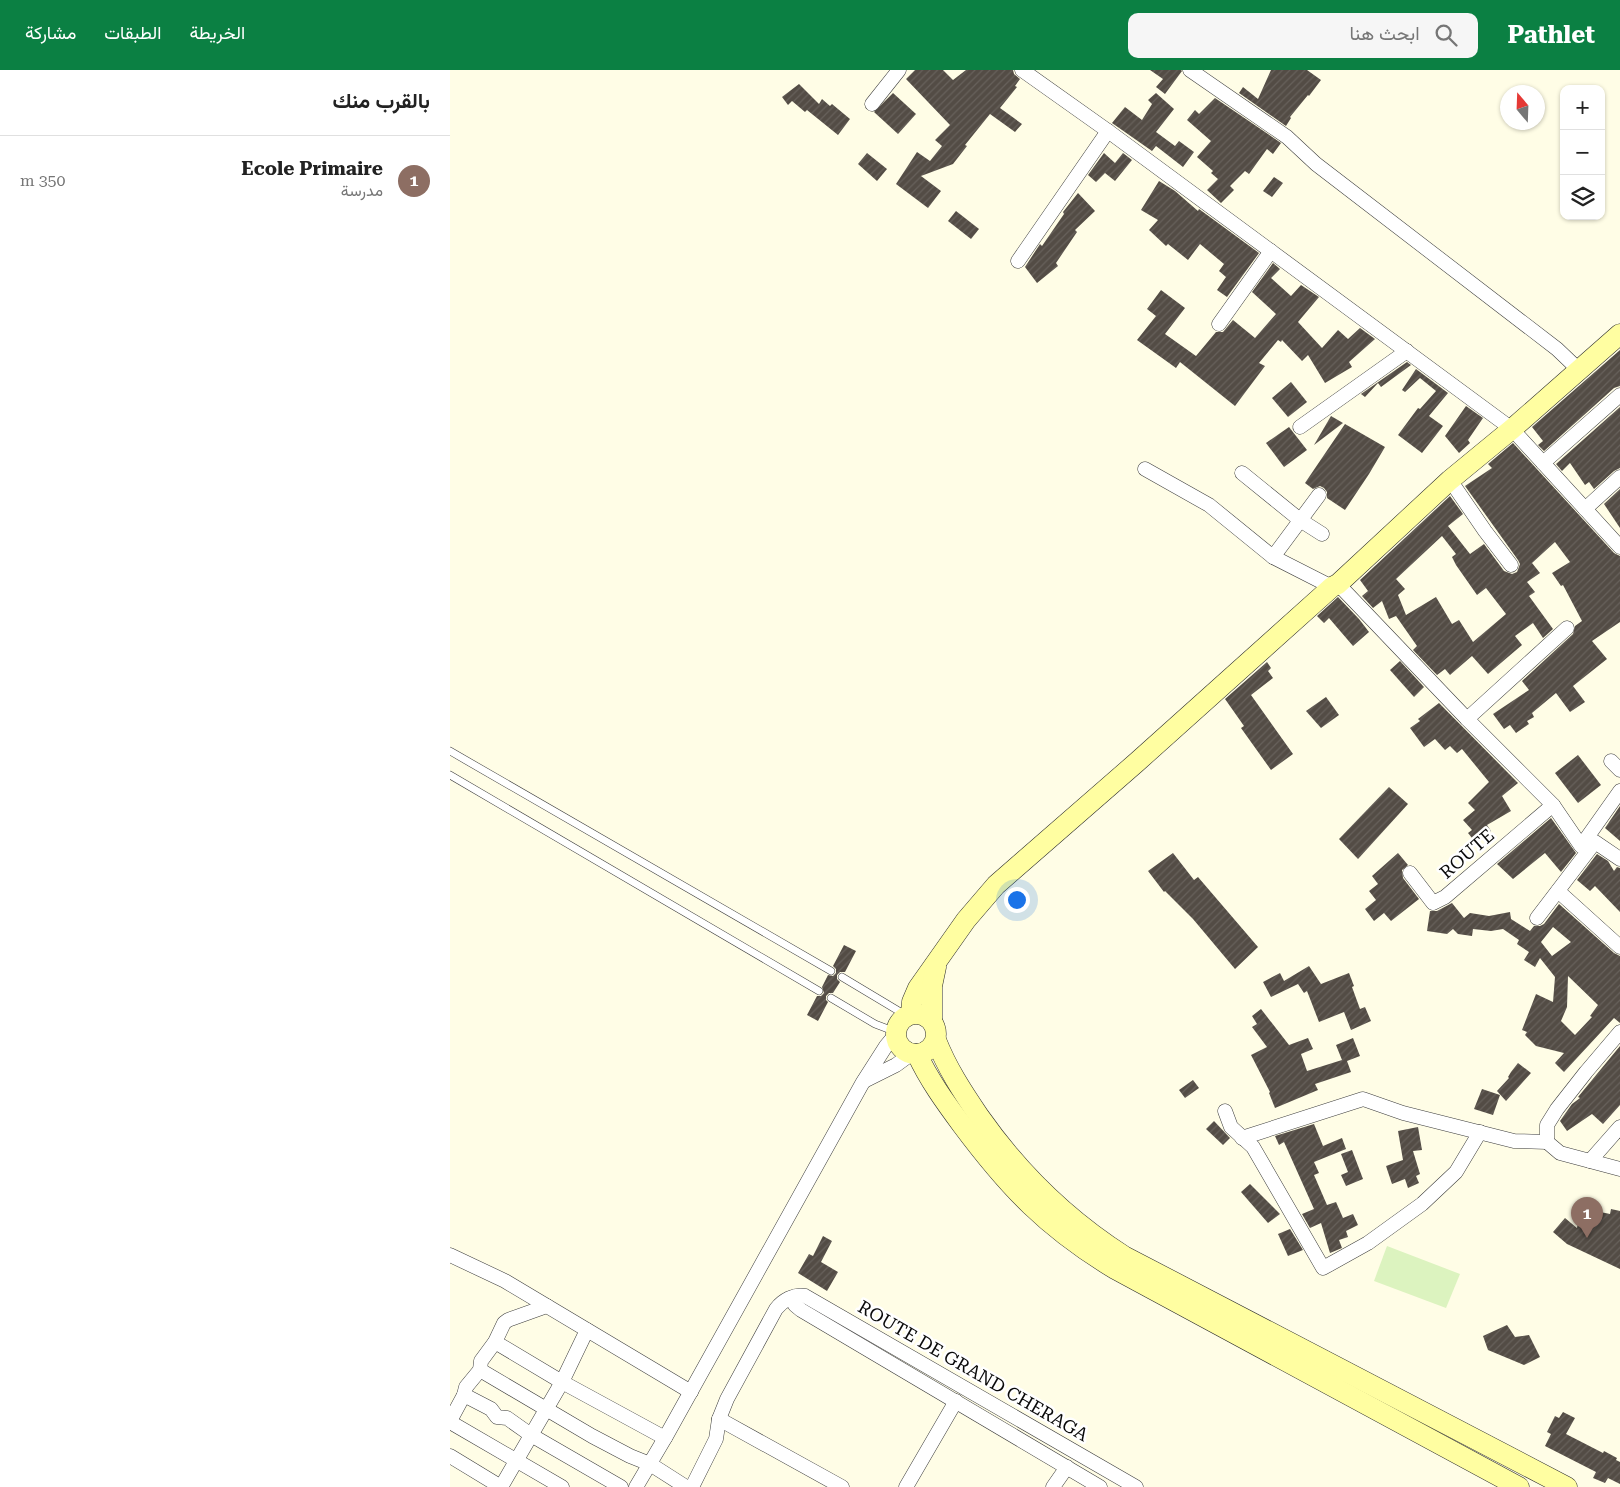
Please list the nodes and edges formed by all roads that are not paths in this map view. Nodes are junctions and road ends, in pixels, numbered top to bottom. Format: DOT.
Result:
graph roads {
  1 [pos="899,70"];
  2 [pos="1022,70"];
  3 [pos="1190,70"];
  4 [pos="872,104"];
  5 [pos="1108,131"];
  6 [pos="1271,251"];
  7 [pos="1018,261"];
  8 [pos="1219,324"];
  9 [pos="1620,334"];
  10 [pos="1406,352"];
  11 [pos="1579,370"];
  12 [pos="1620,396"];
  13 [pos="1300,427"];
  14 [pos="1512,429"];
  15 [pos="1542,463"];
  16 [pos="1145,469"];
  17 [pos="1242,473"];
  18 [pos="1620,477"];
  19 [pos="1450,480"];
  20 [pos="1319,495"];
  21 [pos="1585,509"];
  22 [pos="1300,520"];
  23 [pos="1322,534"];
  24 [pos="1620,548"];
  25 [pos="1273,557"];
  26 [pos="1511,564"];
  27 [pos="1335,585"];
  28 [pos="1567,628"];
  29 [pos="1468,719"];
  30 [pos="450,751"];
  31 [pos="450,775"];
  32 [pos="1620,791"];
  33 [pos="1552,805"];
  34 [pos="1620,859"];
  35 [pos="1410,873"];
  36 [pos="1558,891"];
  37 [pos="1536,918"];
  38 [pos="1620,946"];
  39 [pos="936,963"];
  40 [pos="831,971"];
  41 [pos="842,977"];
  42 [pos="819,992"];
  43 [pos="831,998"];
  44 [pos="903,1024"];
  45 [pos="934,1030"];
  46 [pos="1620,1032"];
  47 [pos="914,1054"];
  48 [pos="863,1082"];
  49 [pos="1225,1111"];
  50 [pos="1620,1128"];
  51 [pos="1480,1132"];
  52 [pos="1242,1138"];
  53 [pos="1547,1142"];
  54 [pos="1590,1161"];
  55 [pos="1620,1169"];
  56 [pos="450,1255"];
  57 [pos="791,1298"];
  58 [pos="547,1306"];
  59 [pos="587,1330"];
  60 [pos="495,1342"];
  61 [pos="480,1370"];
  62 [pos="562,1382"];
  63 [pos="691,1392"];
  64 [pos="464,1395"];
  65 [pos="956,1401"];
  66 [pos="546,1409"];
  67 [pos="719,1418"];
  68 [pos="450,1421"];
  69 [pos="531,1435"];
  70 [pos="665,1438"];
  71 [pos="450,1456"];
  72 [pos="516,1461"];
  73 [pos="650,1464"];
  74 [pos="1067,1467"];
  75 [pos="1112,1481"];
  76 [pos="501,1487"];
  77 [pos="562,1487"];
  78 [pos="621,1487"];
  79 [pos="636,1487"];
  80 [pos="686,1487"];
  81 [pos="692,1487"];
  82 [pos="842,1487"];
  83 [pos="906,1487"];
  84 [pos="1052,1487"];
  85 [pos="1100,1487"];
  86 [pos="1136,1487"];
  87 [pos="1520,1487"];
  88 [pos="1567,1487"];
  1 -- 4 [label="street"];
  2 -- 5 [label="street"];
  3 -- 11 [label="street"];
  5 -- 6 [label="street"];
  5 -- 7 [label="street"];
  6 -- 8 [label="street"];
  6 -- 10 [label="street"];
  9 -- 11 [label="street"];
  10 -- 13 [label="street"];
  10 -- 14 [label="street"];
  11 -- 14 [label="street"];
  12 -- 15 [label="street"];
  14 -- 15 [label="street"];
  14 -- 19 [label="street"];
  15 -- 21 [label="street"];
  16 -- 25 [label="street"];
  17 -- 22 [label="street"];
  18 -- 21 [label="street"];
  19 -- 26 [label="street"];
  19 -- 27 [label="street"];
  20 -- 22 [label="street"];
  21 -- 24 [label="street"];
  22 -- 23 [label="street"];
  22 -- 25 [label="street"];
  25 -- 27 [label="street"];
  27 -- 29 [label="street"];
  27 -- 39 [label="street"];
  28 -- 29 [label="street"];
  29 -- 33 [label="street"];
  30 -- 40 [label="lane"];
  31 -- 42 [label="lane"];
  32 -- 33 [label="street"];
  33 -- 35 [label="street, ROUTE"];
  34 -- 36 [label="street"];
  36 -- 37 [label="street"];
  36 -- 38 [label="street"];
  39 -- 44 [label="street"];
  39 -- 45 [label="street"];
  41 -- 44 [label="lane"];
  43 -- 44 [label="lane"];
  44 -- 45 [label="street"];
  44 -- 47 [label="street"];
  44 -- 48 [label="street"];
  45 -- 47 [label="street"];
  45 -- 88 [label="street"];
  46 -- 53 [label="street"];
  47 -- 48 [label="street"];
  47 -- 87 [label="street"];
  48 -- 63 [label="street"];
  49 -- 52 [label="street"];
  50 -- 54 [label="street"];
  51 -- 52 [label="street"];
  51 -- 52 [label="street"];
  51 -- 53 [label="street"];
  53 -- 54 [label="street"];
  54 -- 55 [label="street"];
  56 -- 58 [label="street"];
  57 -- 65 [label="street"];
  57 -- 67 [label="street"];
  57 -- 75 [label="street, ROUTE DE GRAND CHERAGA"];
  58 -- 59 [label="street"];
  58 -- 60 [label="street"];
  59 -- 62 [label="street"];
  59 -- 63 [label="street"];
  60 -- 61 [label="street"];
  60 -- 62 [label="street"];
  61 -- 64 [label="street"];
  61 -- 66 [label="street"];
  62 -- 66 [label="street"];
  62 -- 70 [label="street"];
  63 -- 70 [label="street"];
  64 -- 68 [label="street"];
  64 -- 69 [label="street"];
  65 -- 74 [label="street"];
  65 -- 83 [label="street"];
  66 -- 69 [label="street"];
  66 -- 73 [label="street"];
  67 -- 81 [label="street"];
  67 -- 82 [label="street"];
  68 -- 72 [label="street"];
  69 -- 72 [label="street"];
  69 -- 78 [label="street"];
  70 -- 73 [label="street"];
  71 -- 76 [label="street"];
  72 -- 76 [label="street"];
  72 -- 77 [label="street"];
  73 -- 79 [label="street"];
  73 -- 80 [label="street"];
  74 -- 84 [label="street"];
  74 -- 85 [label="street"];
  75 -- 86 [label="street, ROUTE DE GRAND CHERAGA"];
}
